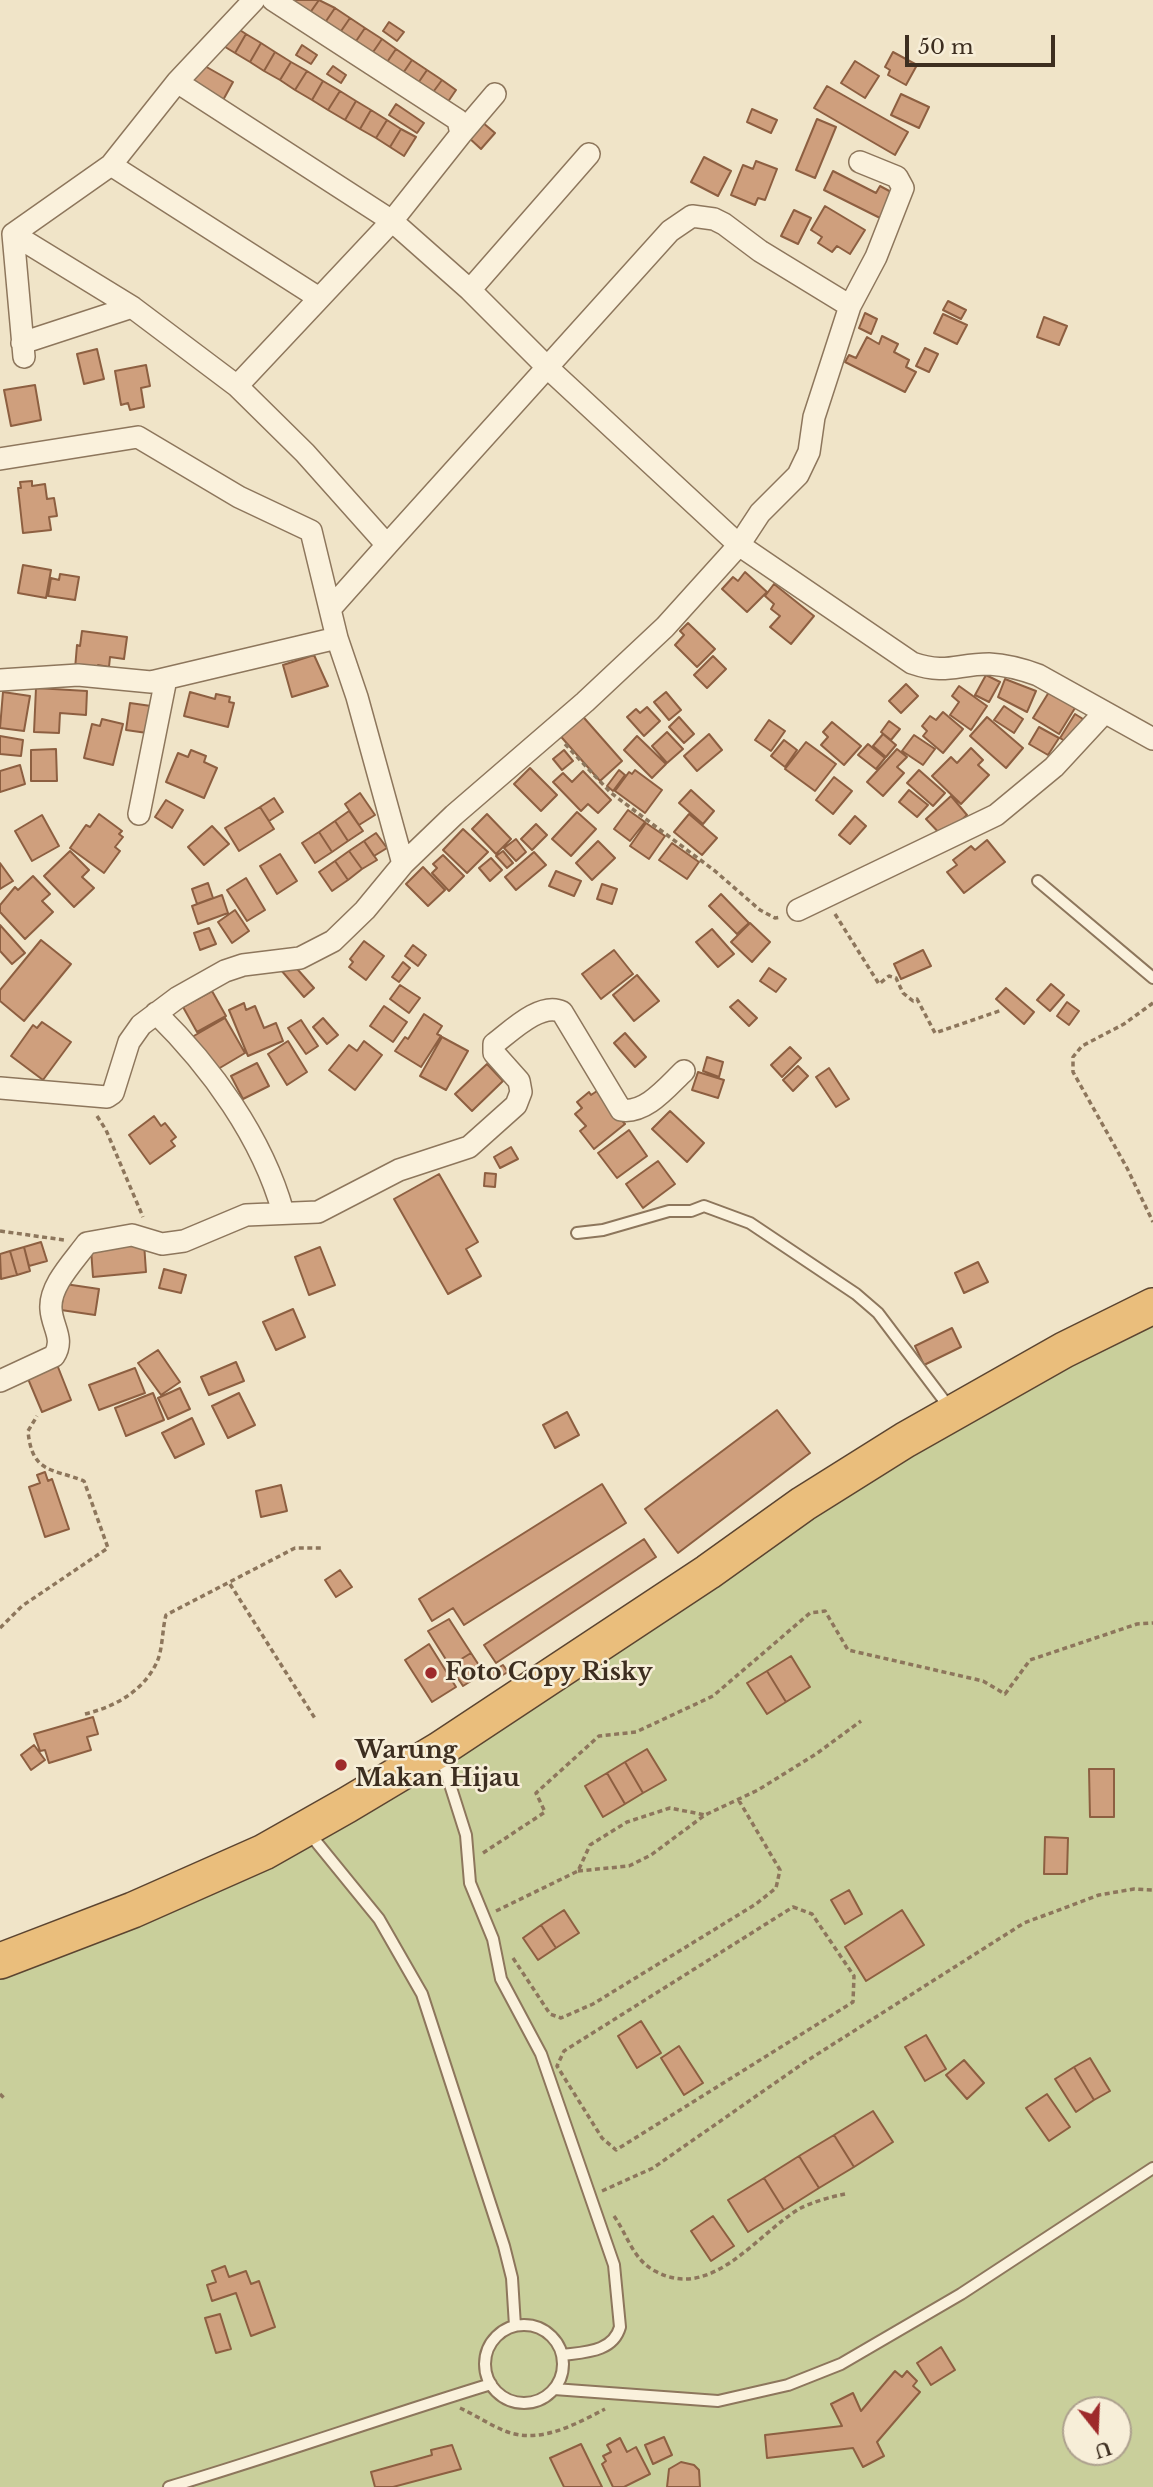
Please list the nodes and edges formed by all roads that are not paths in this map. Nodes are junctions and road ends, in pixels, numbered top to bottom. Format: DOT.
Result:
graph roads {
  1 [pos="254,0"];
  2 [pos="273,0"];
  3 [pos="177,82"];
  4 [pos="495,94"];
  5 [pos="461,134"];
  6 [pos="589,154"];
  7 [pos="860,162"];
  8 [pos="111,165"];
  9 [pos="392,221"];
  10 [pos="13,234"];
  11 [pos="470,290"];
  12 [pos="319,298"];
  13 [pos="850,306"];
  14 [pos="132,307"];
  15 [pos="548,369"];
  16 [pos="237,386"];
  17 [pos="0,459"];
  18 [pos="387,545"];
  19 [pos="738,545"];
  20 [pos="330,609"];
  21 [pos="337,638"];
  22 [pos="0,680"];
  23 [pos="166,680"];
  24 [pos="1103,714"];
  25 [pos="1153,739"];
  26 [pos="139,814"];
  27 [pos="403,864"];
  28 [pos="1038,881"];
  29 [pos="799,910"];
  30 [pos="1153,978"];
  31 [pos="156,1013"];
  32 [pos="684,1071"];
  33 [pos="0,1088"];
  34 [pos="283,1212"];
  35 [pos="577,1233"];
  36 [pos="1153,1306"];
  37 [pos="0,1381"];
  38 [pos="953,1411"];
  39 [pos="439,1750"];
  40 [pos="305,1829"];
  41 [pos="0,1961"];
  42 [pos="1153,2168"];
  43 [pos="515,2326"];
  44 [pos="563,2355"];
  45 [pos="491,2384"];
  46 [pos="554,2389"];
  47 [pos="169,2487"];
  1 -- 3 [label="street"];
  2 -- 5 [label="street"];
  3 -- 8 [label="street"];
  3 -- 9 [label="street"];
  4 -- 5 [label="street"];
  5 -- 9 [label="street"];
  6 -- 11 [label="street"];
  7 -- 13 [label="street"];
  8 -- 10 [label="street"];
  8 -- 12 [label="street"];
  9 -- 11 [label="street"];
  9 -- 12 [label="street"];
  10 -- 14 [label="street"];
  10 -- 14 [label="street"];
  11 -- 15 [label="street"];
  12 -- 16 [label="street"];
  13 -- 15 [label="street"];
  13 -- 19 [label="street"];
  14 -- 16 [label="street"];
  15 -- 18 [label="street"];
  15 -- 19 [label="street"];
  16 -- 18 [label="street"];
  17 -- 20 [label="street"];
  18 -- 20 [label="street"];
  19 -- 24 [label="street"];
  19 -- 27 [label="street"];
  20 -- 21 [label="street"];
  21 -- 23 [label="street"];
  21 -- 27 [label="street"];
  22 -- 23 [label="street"];
  23 -- 26 [label="street"];
  24 -- 25 [label="street"];
  24 -- 29 [label="street"];
  27 -- 31 [label="street"];
  28 -- 30 [label="lane"];
  31 -- 33 [label="street"];
  31 -- 34 [label="street"];
  32 -- 34 [label="street"];
  34 -- 37 [label="street"];
  35 -- 38 [label="lane"];
  36 -- 38 [label="highway"];
  38 -- 39 [label="highway"];
  39 -- 40 [label="highway"];
  39 -- 44 [label="lane"];
  40 -- 41 [label="highway"];
  40 -- 43 [label="lane"];
  42 -- 46 [label="lane"];
  43 -- 44 [label="lane"];
  43 -- 45 [label="lane"];
  44 -- 46 [label="lane"];
  45 -- 46 [label="lane"];
  45 -- 47 [label="lane"];
}
